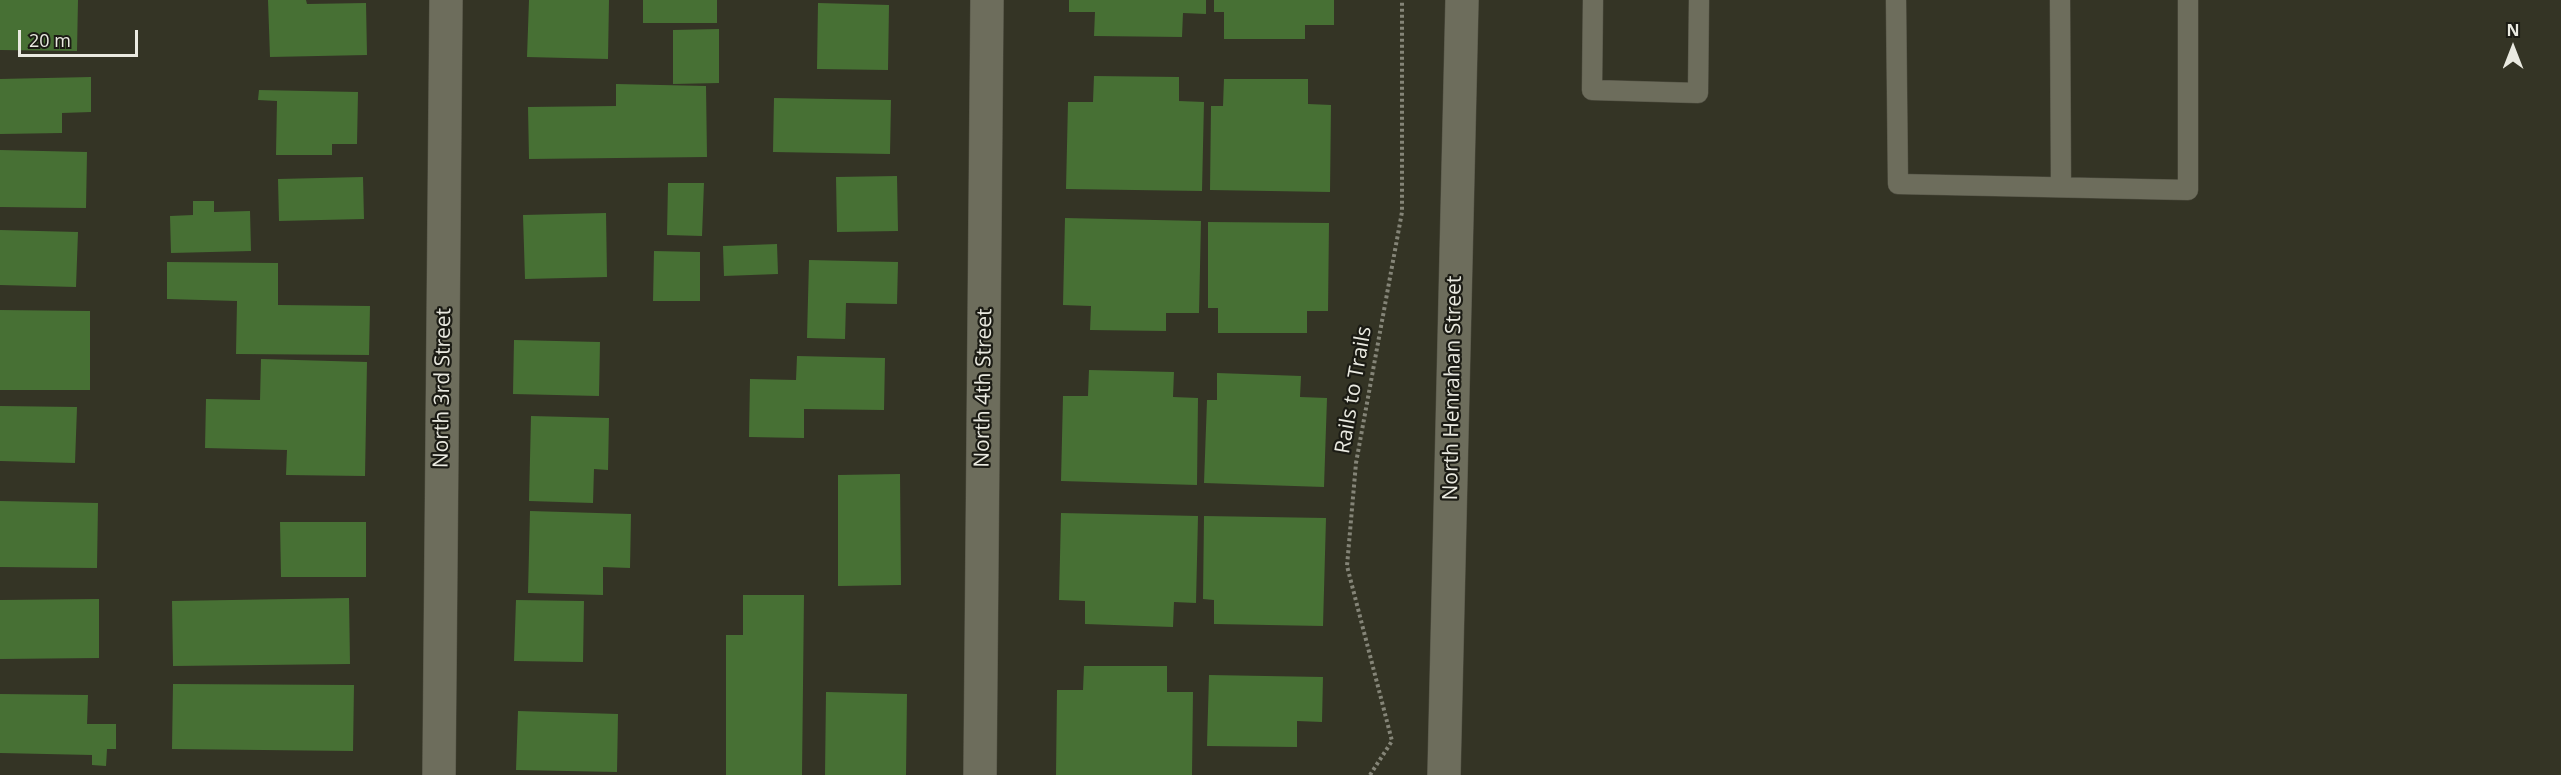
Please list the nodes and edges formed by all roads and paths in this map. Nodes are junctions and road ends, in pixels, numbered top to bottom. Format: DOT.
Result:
graph roads {
  1 [pos="446,0"];
  2 [pos="987,0"];
  3 [pos="1402,0"];
  4 [pos="1462,0"];
  5 [pos="1593,0"];
  6 [pos="1699,0"];
  7 [pos="1896,0"];
  8 [pos="2060,0"];
  9 [pos="2188,0"];
  10 [pos="2061,187"];
  11 [pos="439,775"];
  12 [pos="980,775"];
  13 [pos="1370,775"];
  14 [pos="1444,775"];
  1 -- 11 [label="street, North 3rd Street"];
  2 -- 12 [label="street, North 4th Street"];
  3 -- 13 [label="path, Rails to Trails"];
  4 -- 14 [label="street, North Henrahan Street"];
  5 -- 6 [label="lane"];
  7 -- 10 [label="lane"];
  8 -- 10 [label="lane"];
  9 -- 10 [label="lane"];
}
